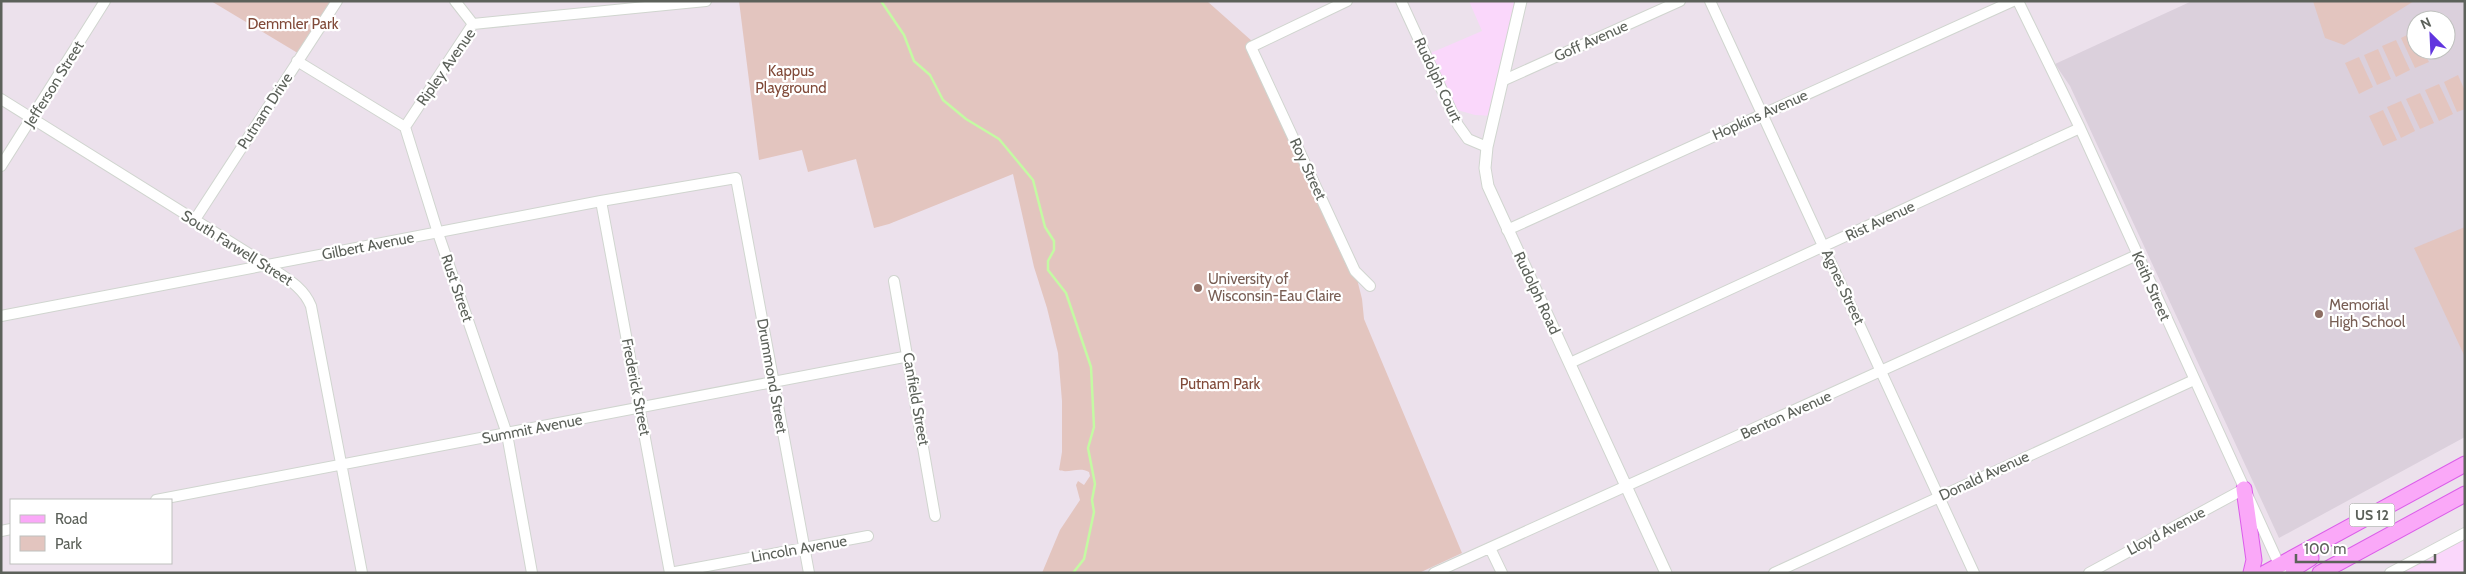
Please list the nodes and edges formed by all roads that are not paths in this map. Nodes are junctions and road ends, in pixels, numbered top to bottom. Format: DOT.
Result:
graph roads {
  1 [pos="105,1"];
  2 [pos="337,1"];
  3 [pos="455,1"];
  4 [pos="706,1"];
  5 [pos="1347,1"];
  6 [pos="1401,1"];
  7 [pos="1522,1"];
  8 [pos="1680,1"];
  9 [pos="1710,1"];
  10 [pos="2013,1"];
  11 [pos="2018,1"];
  12 [pos="1334,4"];
  13 [pos="473,24"];
  14 [pos="297,61"];
  15 [pos="1502,80"];
  16 [pos="1,99"];
  17 [pos="1762,114"];
  18 [pos="32,119"];
  19 [pos="405,127"];
  20 [pos="2080,128"];
  21 [pos="1487,147"];
  22 [pos="1,166"];
  23 [pos="736,178"];
  24 [pos="601,201"];
  25 [pos="194,221"];
  26 [pos="1507,230"];
  27 [pos="438,233"];
  28 [pos="1824,246"];
  29 [pos="2137,256"];
  30 [pos="266,265"];
  31 [pos="894,282"];
  32 [pos="1370,286"];
  33 [pos="1,316"];
  34 [pos="909,356"];
  35 [pos="1570,363"];
  36 [pos="1883,372"];
  37 [pos="2194,380"];
  38 [pos="772,382"];
  39 [pos="639,408"];
  40 [pos="507,434"];
  41 [pos="341,464"];
  42 [pos="2465,464"];
  43 [pos="1626,486"];
  44 [pos="2244,489"];
  45 [pos="2413,492"];
  46 [pos="2465,494"];
  47 [pos="1940,496"];
  48 [pos="161,499"];
  49 [pos="935,516"];
  50 [pos="2465,533"];
  51 [pos="868,536"];
  52 [pos="804,548"];
  53 [pos="1490,548"];
  54 [pos="2280,570"];
  55 [pos="362,573"];
  56 [pos="532,573"];
  57 [pos="670,573"];
  58 [pos="809,573"];
  59 [pos="1434,573"];
  60 [pos="1502,573"];
  61 [pos="1666,573"];
  62 [pos="1774,573"];
  63 [pos="1974,573"];
  64 [pos="2089,573"];
  65 [pos="2251,573"];
  66 [pos="2265,573"];
  67 [pos="2293,573"];
  68 [pos="2320,573"];
  69 [pos="2390,573"];
  1 -- 18 [label="street, Jefferson Street"];
  2 -- 14 [label="street, Putnam Drive"];
  3 -- 13 [label="street"];
  4 -- 13 [label="street, Ripley Avenue"];
  5 -- 12 [label="street"];
  6 -- 21 [label="street, Rudolph Court"];
  7 -- 15 [label="street, Rudolph Road"];
  8 -- 15 [label="street, Goff Avenue"];
  9 -- 17 [label="street, Agnes Street"];
  10 -- 17 [label="street, Hopkins Avenue"];
  11 -- 20 [label="street, Keith Street"];
  12 -- 32 [label="street, Roy Street"];
  13 -- 19 [label="street, Ripley Avenue"];
  14 -- 19 [label="street"];
  14 -- 25 [label="street, Putnam Drive"];
  15 -- 21 [label="street, Rudolph Road"];
  16 -- 18 [label="street, South Farwell Street"];
  17 -- 26 [label="street, Hopkins Avenue"];
  17 -- 28 [label="street, Agnes Street"];
  18 -- 22 [label="street, Jefferson Street"];
  18 -- 25 [label="street, South Farwell Street"];
  19 -- 27 [label="street, Rust Street"];
  20 -- 28 [label="street, Rist Avenue"];
  20 -- 29 [label="street, Keith Street"];
  21 -- 26 [label="street, Rudolph Road"];
  23 -- 24 [label="street, Gilbert Avenue"];
  23 -- 38 [label="street, Drummond Street"];
  24 -- 27 [label="street, Gilbert Avenue"];
  24 -- 39 [label="street, Frederick Street"];
  25 -- 30 [label="street, South Farwell Street"];
  26 -- 35 [label="street, Rudolph Road"];
  27 -- 30 [label="street, Gilbert Avenue"];
  27 -- 40 [label="street, Rust Street"];
  28 -- 35 [label="street, Rist Avenue"];
  28 -- 36 [label="street, Agnes Street"];
  29 -- 36 [label="street, Benton Avenue"];
  29 -- 37 [label="street, Keith Street"];
  30 -- 33 [label="street, Gilbert Avenue"];
  30 -- 41 [label="street, South Farwell Street"];
  31 -- 34 [label="street, Canfield Street"];
  34 -- 38 [label="street, Summit Avenue"];
  34 -- 49 [label="street, Canfield Street"];
  35 -- 43 [label="street, Rudolph Road"];
  36 -- 43 [label="street, Benton Avenue"];
  36 -- 47 [label="street, Agnes Street"];
  37 -- 44 [label="street, Keith Street"];
  37 -- 47 [label="street, Donald Avenue"];
  38 -- 39 [label="street, Summit Avenue"];
  38 -- 52 [label="street, Drummond Street"];
  39 -- 40 [label="street, Summit Avenue"];
  39 -- 57 [label="street, Frederick Street"];
  40 -- 41 [label="street, Summit Avenue"];
  40 -- 56 [label="street, Rust Street"];
  41 -- 48 [label="street, Summit Avenue"];
  41 -- 55 [label="street, South Farwell Street"];
  42 -- 45 [label="main road, US 12"];
  43 -- 53 [label="street, Benton Avenue"];
  43 -- 61 [label="street, Rudolph Road"];
  44 -- 54 [label="street, Keith Street"];
  44 -- 64 [label="street, Lloyd Avenue"];
  44 -- 65 [label="main road"];
  45 -- 54 [label="main road, US 12"];
  45 -- 67 [label="main road"];
  46 -- 68 [label="main road, US 12"];
  47 -- 62 [label="street, Donald Avenue"];
  47 -- 63 [label="street, Agnes Street"];
  50 -- 69 [label="street"];
  51 -- 52 [label="street, Lincoln Avenue"];
  52 -- 57 [label="street, Lincoln Avenue"];
  52 -- 58 [label="street, Drummond Street"];
  53 -- 59 [label="street, Benton Avenue"];
  53 -- 60 [label="street"];
  54 -- 66 [label="main road, US 12"];
}
